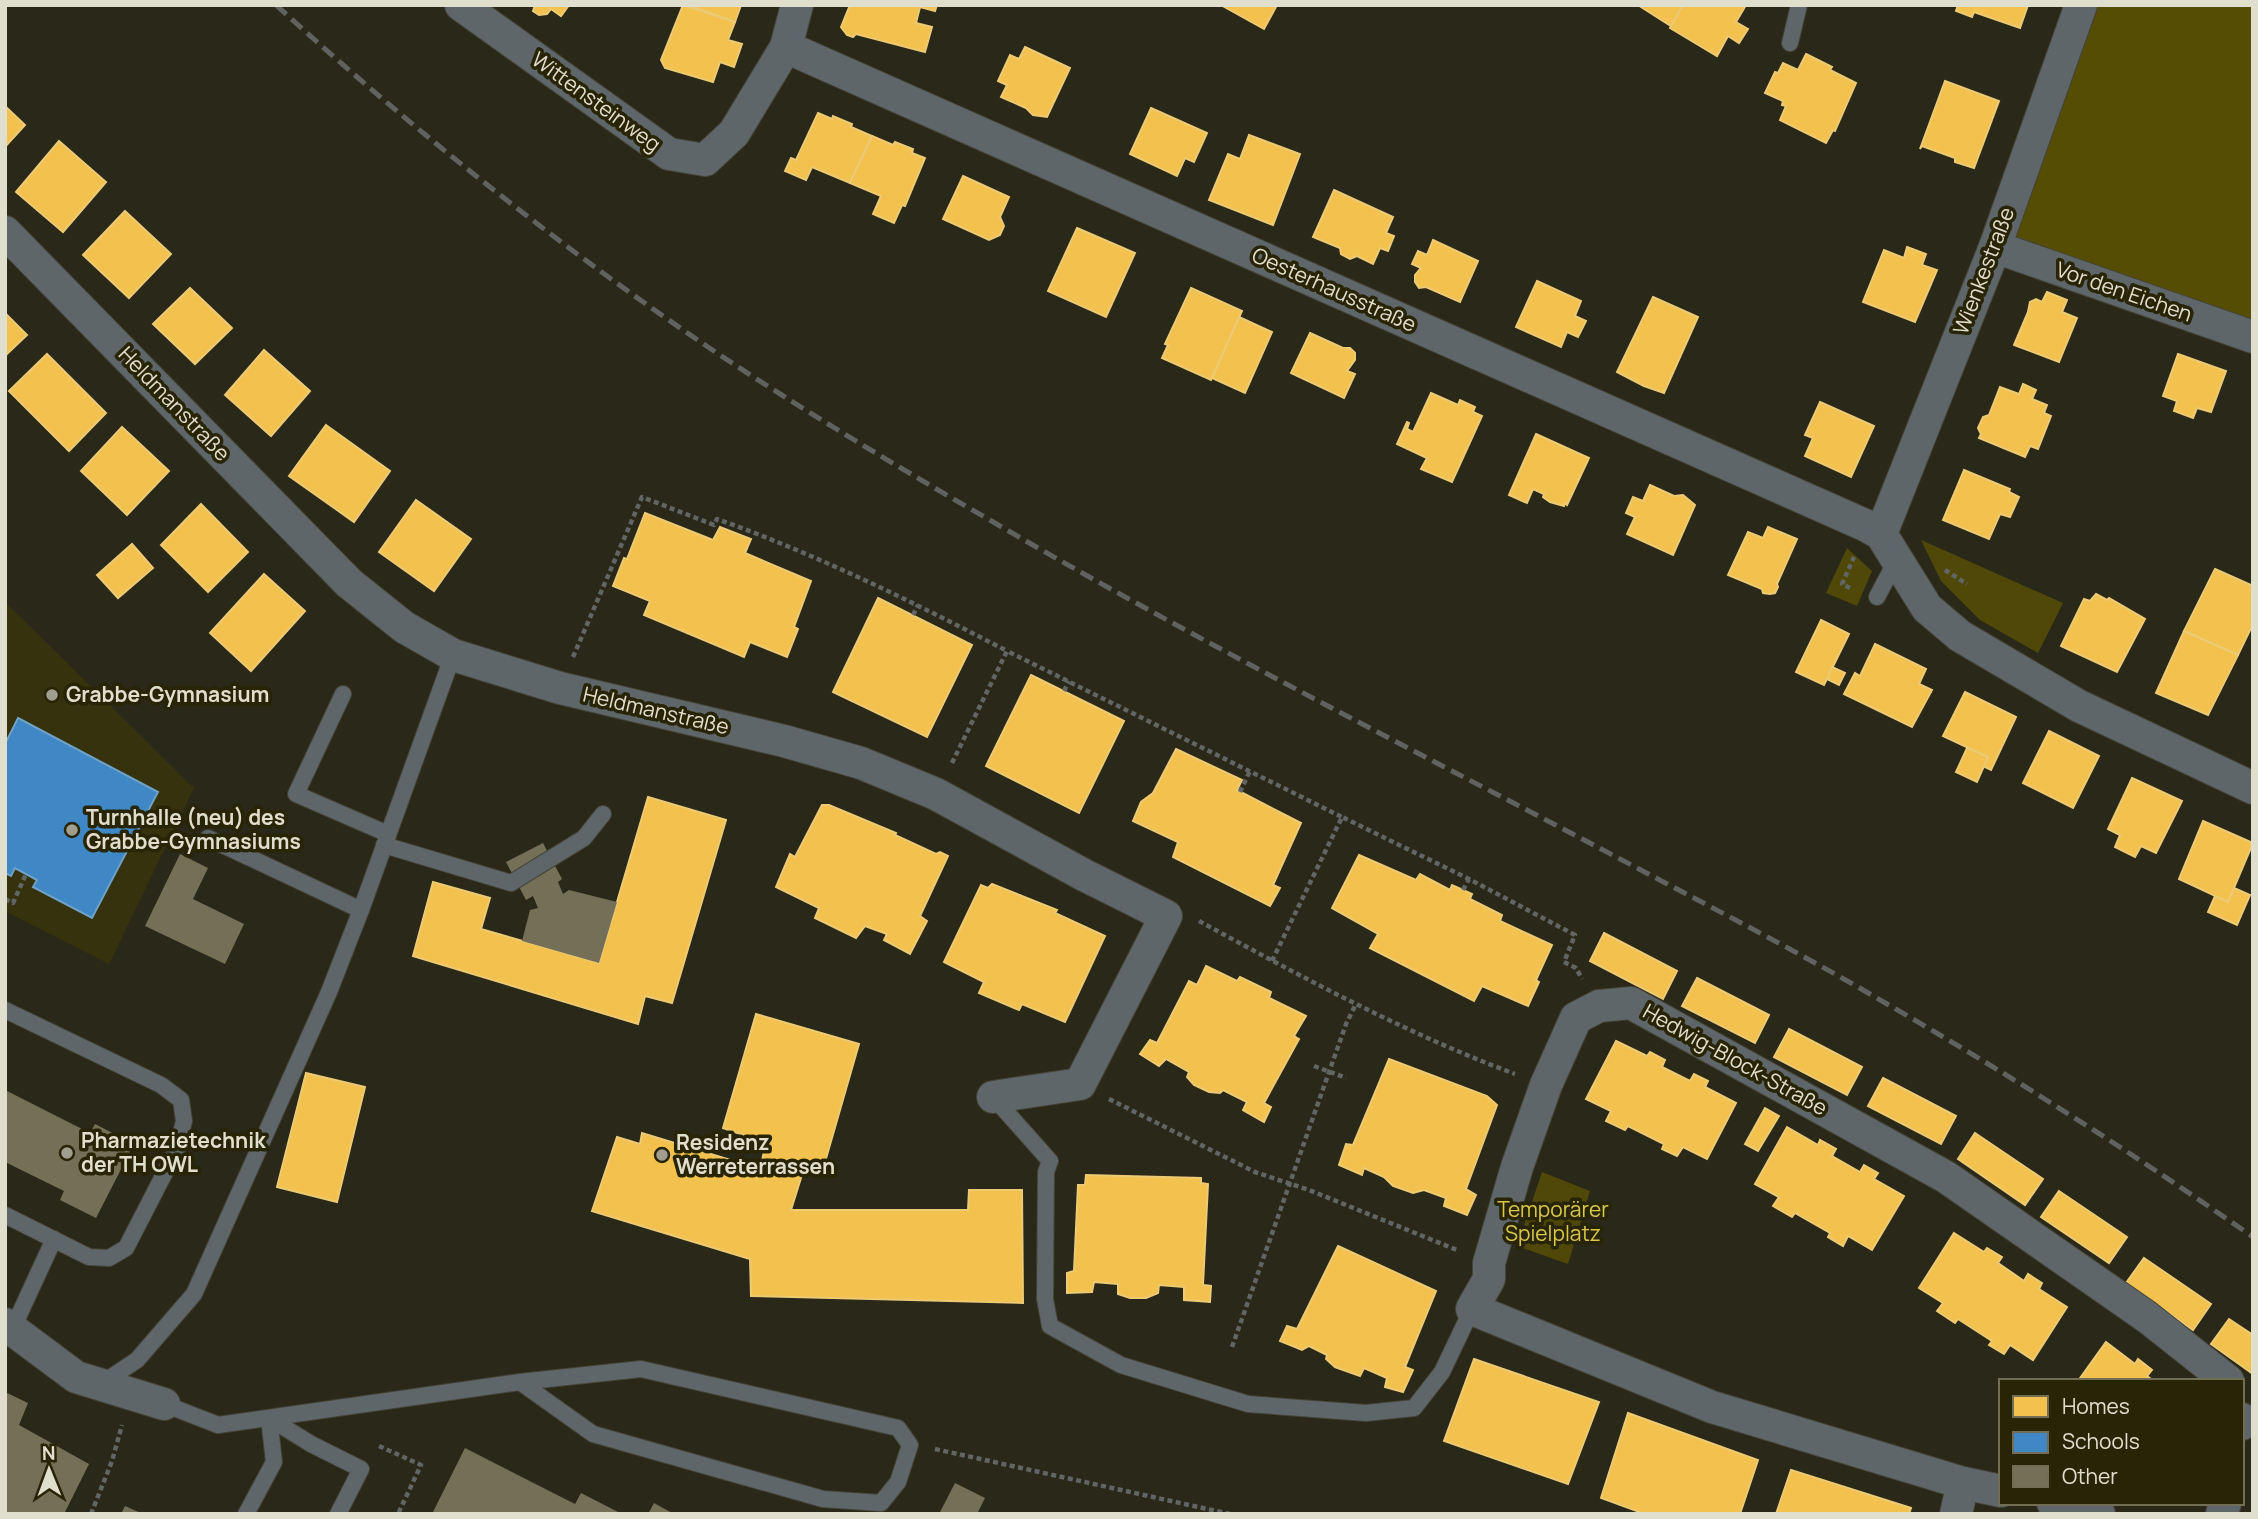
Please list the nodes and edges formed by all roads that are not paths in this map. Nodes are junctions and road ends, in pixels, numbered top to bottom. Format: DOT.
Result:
graph roads {
  1 [pos="461,5"];
  2 [pos="797,5"];
  3 [pos="1799,5"];
  4 [pos="2081,5"];
  5 [pos="1790,43"];
  6 [pos="786,47"];
  7 [pos="5,232"];
  8 [pos="1995,247"];
  9 [pos="2253,337"];
  10 [pos="1889,547"];
  11 [pos="1877,597"];
  12 [pos="453,655"];
  13 [pos="342,694"];
  14 [pos="2253,788"];
  15 [pos="603,814"];
  16 [pos="208,838"];
  17 [pos="386,839"];
  18 [pos="361,910"];
  19 [pos="5,1010"];
  20 [pos="993,1097"];
  21 [pos="5,1214"];
  22 [pos="54,1239"];
  23 [pos="1472,1309"];
  24 [pos="9,1326"];
  25 [pos="2225,1379"];
  26 [pos="520,1382"];
  27 [pos="101,1385"];
  28 [pos="164,1404"];
  29 [pos="269,1418"];
  30 [pos="1963,1483"];
  31 [pos="1999,1491"];
  32 [pos="2061,1505"];
  33 [pos="246,1514"];
  34 [pos="338,1514"];
  35 [pos="1956,1514"];
  36 [pos="2099,1514"];
  1 -- 6 [label="street, Wittensteinweg"];
  2 -- 6 [label="street"];
  3 -- 5 [label="lane"];
  4 -- 8 [label="street, Wienkestraße"];
  6 -- 10 [label="street, Oesterhausstraße"];
  7 -- 12 [label="street, Heldmanstraße"];
  8 -- 9 [label="street, Vor den Eichen"];
  8 -- 10 [label="street, Wienkestraße"];
  10 -- 11 [label="lane"];
  10 -- 14 [label="street"];
  12 -- 17 [label="lane"];
  12 -- 20 [label="street, Heldmanstraße"];
  13 -- 17 [label="lane"];
  15 -- 17 [label="lane"];
  16 -- 18 [label="lane"];
  17 -- 18 [label="lane"];
  18 -- 27 [label="lane"];
  19 -- 22 [label="lane"];
  20 -- 23 [label="lane"];
  21 -- 22 [label="lane"];
  22 -- 24 [label="lane"];
  23 -- 25 [label="street, Hedwig-Block-Straße"];
  23 -- 30 [label="street"];
  24 -- 27 [label="street"];
  26 -- 26 [label="lane"];
  26 -- 29 [label="lane"];
  27 -- 28 [label="street"];
  28 -- 29 [label="lane"];
  29 -- 33 [label="lane"];
  29 -- 34 [label="lane"];
  30 -- 31 [label="street"];
  30 -- 35 [label="street"];
  32 -- 36 [label="street"];
}
